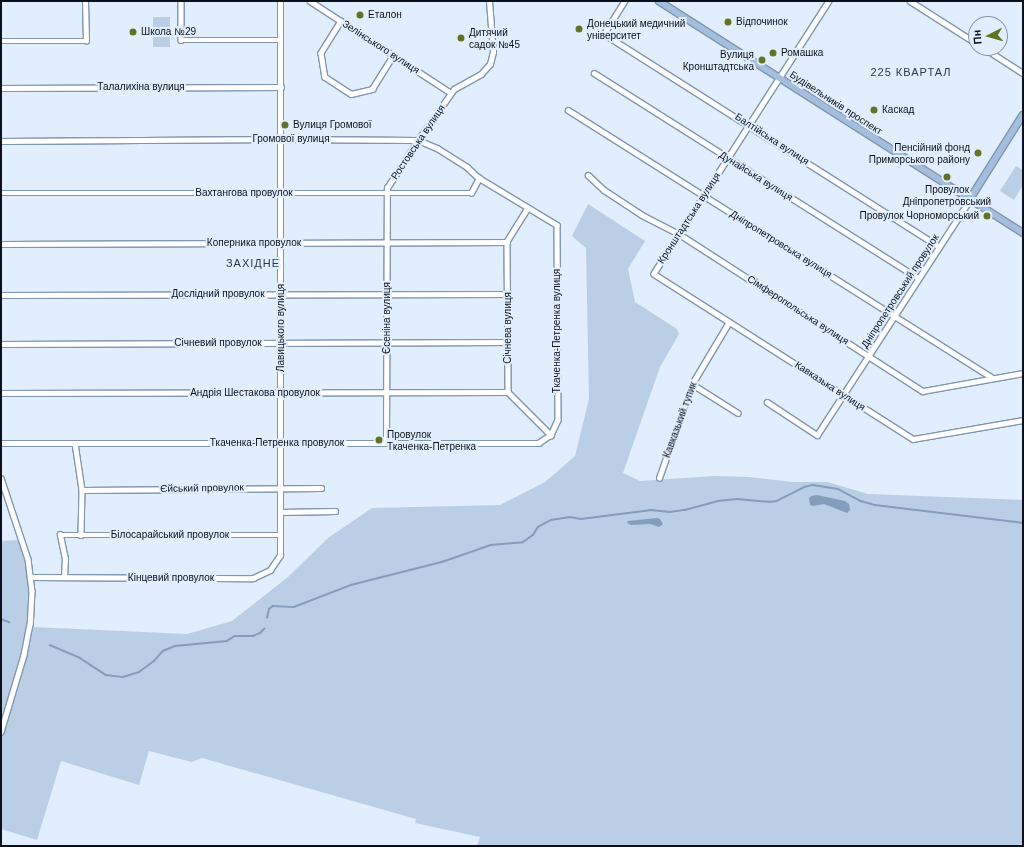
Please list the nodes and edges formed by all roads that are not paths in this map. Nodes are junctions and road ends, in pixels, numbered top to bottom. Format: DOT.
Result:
graph roads {
  1 [pos="85,1"];
  2 [pos="181,1"];
  3 [pos="280,1"];
  4 [pos="310,1"];
  5 [pos="489,1"];
  6 [pos="625,1"];
  7 [pos="659,1"];
  8 [pos="829,1"];
  9 [pos="910,1"];
  10 [pos="341,21"];
  11 [pos="968,38"];
  12 [pos="281,40"];
  13 [pos="1,41"];
  14 [pos="393,55"];
  15 [pos="996,56"];
  16 [pos="594,73"];
  17 [pos="1023,73"];
  18 [pos="780,77"];
  19 [pos="281,87"];
  20 [pos="1,88"];
  21 [pos="452,93"];
  22 [pos="568,110"];
  23 [pos="1023,115"];
  24 [pos="749,125"];
  25 [pos="281,139"];
  26 [pos="418,140"];
  27 [pos="1,142"];
  28 [pos="728,158"];
  29 [pos="588,175"];
  30 [pos="479,178"];
  31 [pos="1,193"];
  32 [pos="281,193"];
  33 [pos="387,193"];
  34 [pos="704,196"];
  35 [pos="970,199"];
  36 [pos="528,208"];
  37 [pos="557,226"];
  38 [pos="1023,233"];
  39 [pos="679,234"];
  40 [pos="507,242"];
  41 [pos="281,243"];
  42 [pos="387,243"];
  43 [pos="1,244"];
  44 [pos="939,246"];
  45 [pos="654,274"];
  46 [pos="918,278"];
  47 [pos="280,294"];
  48 [pos="387,294"];
  49 [pos="508,294"];
  50 [pos="1,295"];
  51 [pos="894,316"];
  52 [pos="729,322"];
  53 [pos="508,342"];
  54 [pos="281,343"];
  55 [pos="386,343"];
  56 [pos="1,344"];
  57 [pos="869,356"];
  58 [pos="1023,373"];
  59 [pos="993,378"];
  60 [pos="692,384"];
  61 [pos="386,392"];
  62 [pos="508,392"];
  63 [pos="1,393"];
  64 [pos="280,393"];
  65 [pos="844,395"];
  66 [pos="767,402"];
  67 [pos="738,413"];
  68 [pos="1023,420"];
  69 [pos="551,435"];
  70 [pos="1,443"];
  71 [pos="76,443"];
  72 [pos="280,443"];
  73 [pos="386,443"];
  74 [pos="1,478"];
  75 [pos="660,478"];
  76 [pos="280,487"];
  77 [pos="321,488"];
  78 [pos="82,490"];
  79 [pos="335,511"];
  80 [pos="280,512"];
  81 [pos="81,535"];
  82 [pos="280,535"];
  83 [pos="32,577"];
  84 [pos="64,577"];
  85 [pos="1,732"];
  1 -- 13 [label="street"];
  2 -- 12 [label="street"];
  3 -- 12 [label="street, Лавицького вулиця"];
  4 -- 10 [label="street, Зелінського вулиця"];
  5 -- 21 [label="street, Ростовська вулиця"];
  6 -- 24 [label="street, Балтійська вулиця"];
  7 -- 18 [label="main road, Будівельників проспект"];
  8 -- 18 [label="street, Кронштадтська вулиця"];
  9 -- 11 [label="street"];
  10 -- 14 [label="street, Зелінського вулиця"];
  10 -- 14 [label="street"];
  12 -- 19 [label="street, Лавицького вулиця"];
  14 -- 21 [label="street, Зелінського вулиця"];
  15 -- 17 [label="street"];
  16 -- 28 [label="street, Дунайська вулиця"];
  18 -- 24 [label="street, Кронштадтська вулиця"];
  18 -- 35 [label="main road, Будівельників проспект"];
  19 -- 20 [label="street, Талалихіна вулиця"];
  19 -- 25 [label="street, Лавицького вулиця"];
  21 -- 26 [label="street, Ростовська вулиця"];
  22 -- 34 [label="street, Дніпропетровська вулиця"];
  23 -- 35 [label="main road, Дніпропетровський провулок"];
  24 -- 28 [label="street, Кронштадтська вулиця"];
  24 -- 44 [label="street, Балтійська вулиця"];
  25 -- 26 [label="street, Громової вулиця"];
  25 -- 27 [label="street, Громової вулиця"];
  25 -- 32 [label="street, Лавицького вулиця"];
  26 -- 30 [label="street, Громової вулиця"];
  26 -- 33 [label="street, Ростовська вулиця"];
  28 -- 34 [label="street, Кронштадтська вулиця"];
  28 -- 46 [label="street, Дунайська вулиця"];
  29 -- 39 [label="street, Сімферопольська вулиця"];
  30 -- 33 [label="street, Вахтангова провулок"];
  30 -- 36 [label="street, Громової вулиця"];
  31 -- 32 [label="street, Вахтангова провулок"];
  32 -- 33 [label="street, Вахтангова провулок"];
  32 -- 41 [label="street, Лавицького вулиця"];
  33 -- 42 [label="street, Єсеніна вулиця"];
  34 -- 39 [label="street, Кронштадтська вулиця"];
  34 -- 51 [label="street, Дніпропетровська вулиця"];
  35 -- 38 [label="main road, Будівельників проспект"];
  35 -- 44 [label="street, Дніпропетровський провулок"];
  36 -- 37 [label="street, Громової вулиця"];
  36 -- 40 [label="street"];
  37 -- 69 [label="street, Ткаченка-Петренка вулиця"];
  39 -- 45 [label="street, Кронштадтська вулиця"];
  39 -- 57 [label="street, Сімферопольська вулиця"];
  40 -- 42 [label="street, Коперника провулок"];
  40 -- 49 [label="street, Січнева вулиця"];
  41 -- 42 [label="street, Коперника провулок"];
  41 -- 43 [label="street, Коперника провулок"];
  41 -- 47 [label="street, Лавицького вулиця"];
  42 -- 48 [label="street, Єсеніна вулиця"];
  44 -- 46 [label="street, Дніпропетровський провулок"];
  45 -- 52 [label="street, Кавказька вулиця"];
  46 -- 51 [label="street, Дніпропетровський провулок"];
  47 -- 48 [label="street, Дослідний провулок"];
  47 -- 50 [label="street, Дослідний провулок"];
  47 -- 54 [label="street, Лавицького вулиця"];
  48 -- 49 [label="street, Дослідний провулок"];
  48 -- 55 [label="street, Єсеніна вулиця"];
  49 -- 53 [label="street, Січнева вулиця"];
  51 -- 57 [label="street, Дніпропетровський провулок"];
  51 -- 59 [label="street, Дніпропетровська вулиця"];
  52 -- 60 [label="street, Кавказький тупик"];
  52 -- 65 [label="street, Кавказька вулиця"];
  53 -- 55 [label="street, Січневий провулок"];
  53 -- 62 [label="street, Січнева вулиця"];
  54 -- 55 [label="street, Січневий провулок"];
  54 -- 56 [label="street, Січневий провулок"];
  54 -- 64 [label="street, Лавицького вулиця"];
  55 -- 61 [label="street, Єсеніна вулиця"];
  57 -- 59 [label="street, Сімферопольська вулиця"];
  57 -- 65 [label="street, Дніпропетровський провулок"];
  58 -- 59 [label="street, Сімферопольська вулиця"];
  60 -- 67 [label="street"];
  60 -- 75 [label="street, Кавказький тупик"];
  61 -- 62 [label="street, Андрія Шестакова провулок"];
  61 -- 64 [label="street, Андрія Шестакова провулок"];
  61 -- 73 [label="street, Єсеніна вулиця"];
  62 -- 69 [label="street"];
  63 -- 64 [label="street, Андрія Шестакова провулок"];
  64 -- 72 [label="street, Лавицького вулиця"];
  65 -- 66 [label="street, Дніпропетровський провулок"];
  65 -- 68 [label="street, Кавказька вулиця"];
  69 -- 73 [label="street, Ткаченка-Петренка провулок"];
  70 -- 71 [label="street, Ткаченка-Петренка провулок"];
  71 -- 72 [label="street, Ткаченка-Петренка провулок"];
  71 -- 78 [label="street"];
  72 -- 73 [label="street, Ткаченка-Петренка провулок"];
  72 -- 76 [label="street, Лавицького вулиця"];
  74 -- 83 [label="street"];
  76 -- 77 [label="street, Єйський провулок"];
  76 -- 78 [label="street, Єйський провулок"];
  76 -- 80 [label="street, Лавицького вулиця"];
  78 -- 81 [label="street"];
  79 -- 80 [label="street"];
  80 -- 82 [label="street, Лавицького вулиця"];
  81 -- 82 [label="street, Білосарайський провулок"];
  81 -- 84 [label="street, Білосарайський провулок"];
  82 -- 84 [label="street, Кінцевий провулок"];
  83 -- 84 [label="street, Кінцевий провулок"];
  83 -- 85 [label="street"];
}
